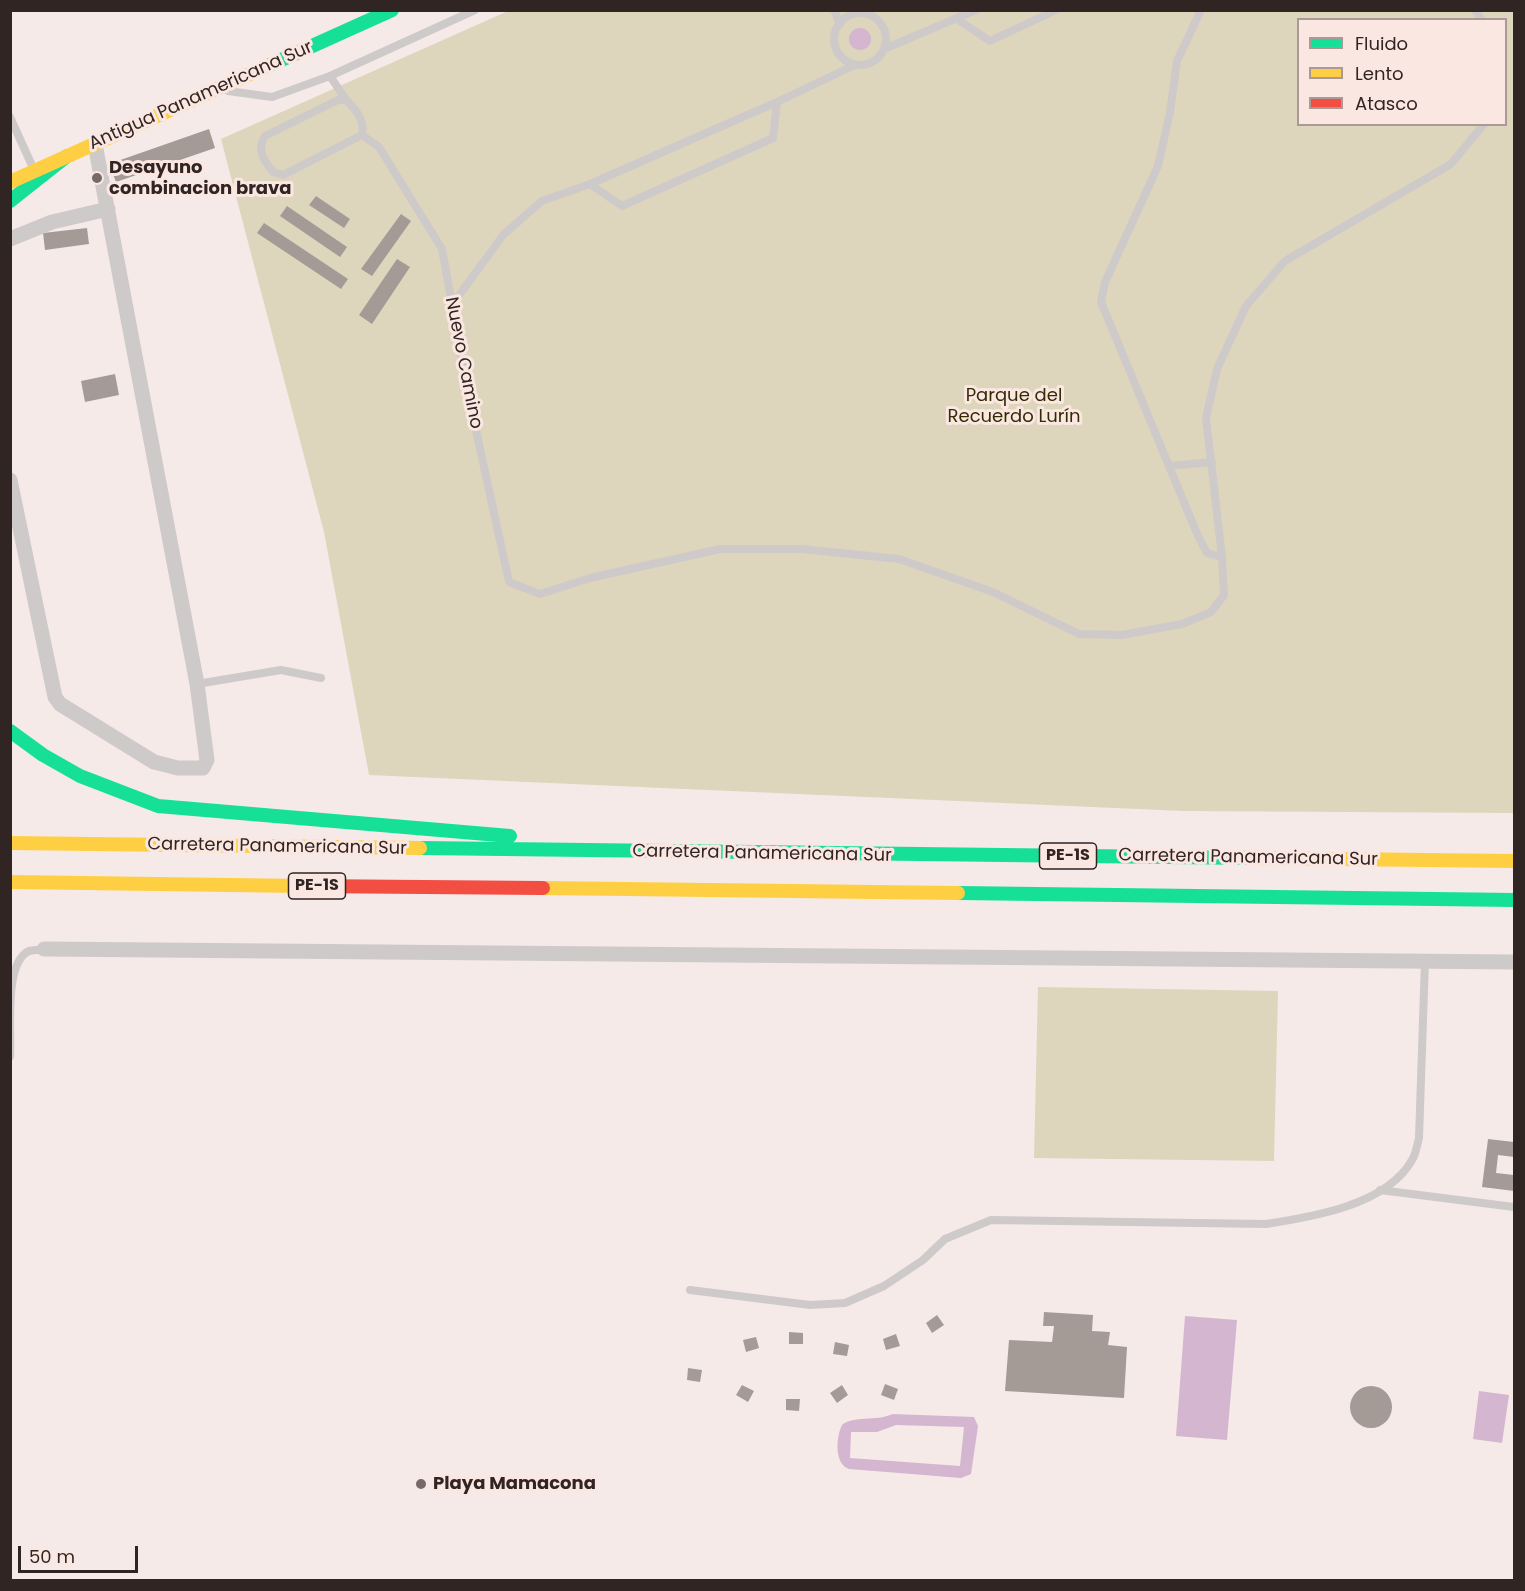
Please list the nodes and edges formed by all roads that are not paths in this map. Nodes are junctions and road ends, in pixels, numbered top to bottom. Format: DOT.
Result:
graph roads {
  1 [pos="392,10"];
  2 [pos="475,10"];
  3 [pos="834,10"];
  4 [pos="976,10"];
  5 [pos="1056,10"];
  6 [pos="1201,10"];
  7 [pos="861,12"];
  8 [pos="957,19"];
  9 [pos="840,24"];
  10 [pos="884,50"];
  11 [pos="855,64"];
  12 [pos="330,76"];
  13 [pos="217,89"];
  14 [pos="346,100"];
  15 [pos="777,102"];
  16 [pos="10,117"];
  17 [pos="1482,126"];
  18 [pos="362,135"];
  19 [pos="95,144"];
  20 [pos="67,156"];
  21 [pos="35,171"];
  22 [pos="10,182"];
  23 [pos="590,184"];
  24 [pos="10,201"];
  25 [pos="108,209"];
  26 [pos="10,239"];
  27 [pos="451,306"];
  28 [pos="1212,462"];
  29 [pos="1169,466"];
  30 [pos="10,480"];
  31 [pos="1222,557"];
  32 [pos="321,678"];
  33 [pos="197,684"];
  34 [pos="10,731"];
  35 [pos="10,843"];
  36 [pos="621,852"];
  37 [pos="1515,861"];
  38 [pos="10,882"];
  39 [pos="1515,900"];
  40 [pos="44,949"];
  41 [pos="1425,961"];
  42 [pos="1515,962"];
  43 [pos="10,1057"];
  44 [pos="1380,1190"];
  45 [pos="1515,1207"];
  46 [pos="690,1290"];
  1 -- 13 [label="main road, Antigua Panamericana Sur"];
  2 -- 12 [label="lane"];
  3 -- 9 [label="lane"];
  4 -- 8 [label="lane"];
  5 -- 8 [label="lane"];
  6 -- 29 [label="lane"];
  7 -- 9 [label="lane"];
  7 -- 10 [label="lane"];
  8 -- 10 [label="lane"];
  9 -- 11 [label="lane"];
  10 -- 11 [label="lane"];
  11 -- 15 [label="lane"];
  12 -- 13 [label="lane"];
  12 -- 14 [label="lane"];
  13 -- 19 [label="main road, Antigua Panamericana Sur"];
  14 -- 18 [label="lane"];
  14 -- 18 [label="lane"];
  15 -- 23 [label="lane"];
  15 -- 23 [label="lane"];
  16 -- 21 [label="lane"];
  17 -- 28 [label="lane"];
  18 -- 27 [label="lane, Nuevo Camino"];
  19 -- 20 [label="main road, Antigua Panamericana Sur"];
  19 -- 25 [label="street"];
  20 -- 21 [label="main road, Antigua Panamericana Sur"];
  20 -- 24 [label="main road"];
  21 -- 22 [label="main road, Antigua Panamericana Sur"];
  23 -- 27 [label="lane"];
  25 -- 26 [label="street"];
  25 -- 33 [label="street"];
  27 -- 31 [label="lane, Nuevo Camino"];
  28 -- 29 [label="lane"];
  28 -- 31 [label="lane"];
  29 -- 31 [label="lane"];
  30 -- 33 [label="street"];
  32 -- 33 [label="lane"];
  34 -- 36 [label="main road"];
  35 -- 36 [label="main road, Carretera Panamericana Sur / PE-1S"];
  36 -- 37 [label="main road, Carretera Panamericana Sur / PE-1S"];
  38 -- 39 [label="main road, Carretera Panamericana Sur / PE-1S"];
  40 -- 41 [label="street"];
  40 -- 43 [label="lane"];
  41 -- 42 [label="street"];
  41 -- 44 [label="lane"];
  44 -- 45 [label="lane"];
  44 -- 46 [label="lane"];
}
